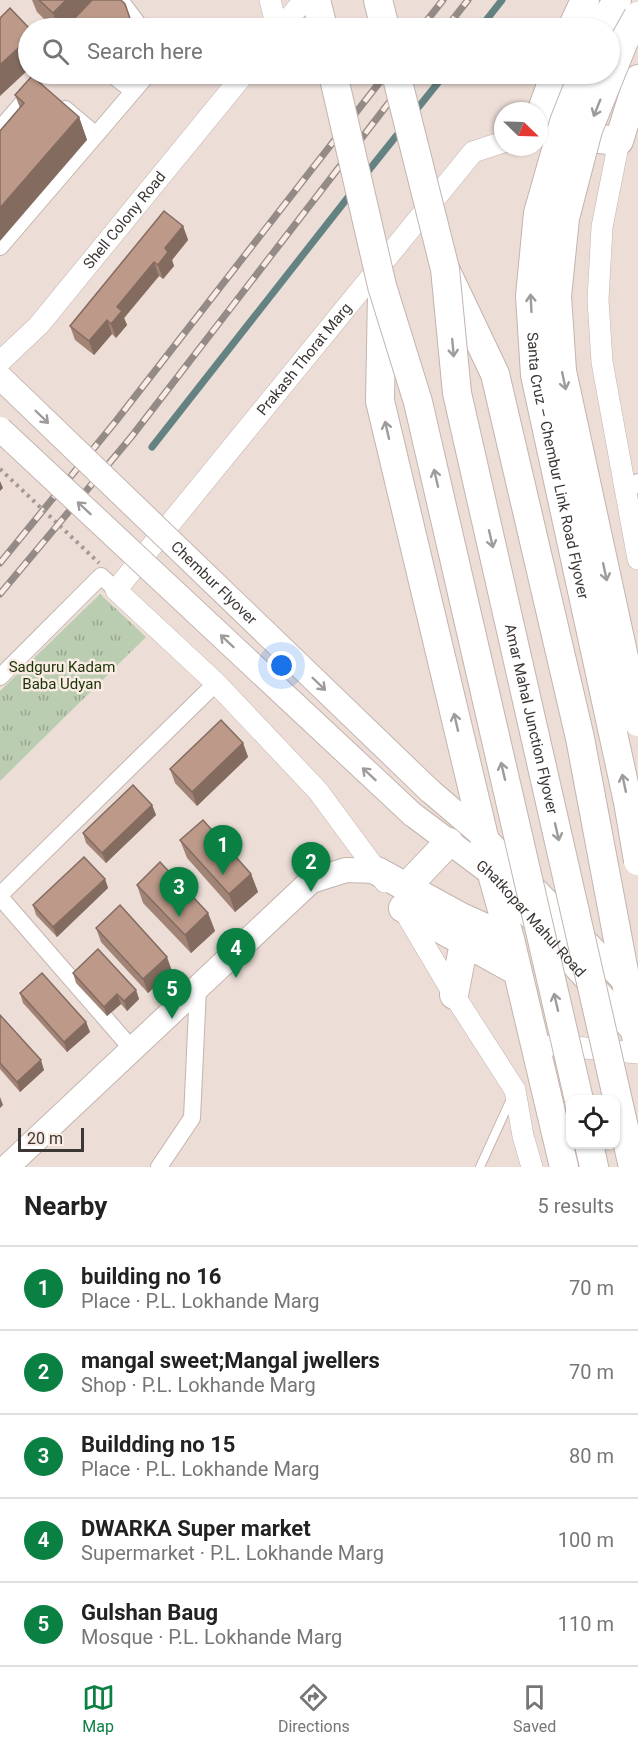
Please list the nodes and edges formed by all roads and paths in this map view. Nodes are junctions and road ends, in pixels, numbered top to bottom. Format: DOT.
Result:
graph roads {
  1 [pos="120,0"];
  2 [pos="270,0"];
  3 [pos="304,0"];
  4 [pos="316,0"];
  5 [pos="378,0"];
  6 [pos="585,0"];
  7 [pos="617,0"];
  8 [pos="638,16"];
  9 [pos="134,18"];
  10 [pos="276,18"];
  11 [pos="288,18"];
  12 [pos="320,18"];
  13 [pos="382,18"];
  14 [pos="577,18"];
  15 [pos="607,18"];
  16 [pos="620,52"];
  17 [pos="638,79"];
  18 [pos="124,84"];
  19 [pos="139,84"];
  20 [pos="236,84"];
  21 [pos="335,84"];
  22 [pos="399,84"];
  23 [pos="551,84"];
  24 [pos="579,84"];
  25 [pos="607,84"];
  26 [pos="133,91"];
  27 [pos="545,102"];
  28 [pos="0,129"];
  29 [pos="548,134"];
  30 [pos="96,135"];
  31 [pos="619,141"];
  32 [pos="494,145"];
  33 [pos="0,247"];
  34 [pos="446,269"];
  35 [pos="382,286"];
  36 [pos="0,362"];
  37 [pos="0,377"];
  38 [pos="0,429"];
  39 [pos="0,469"];
  40 [pos="632,488"];
  41 [pos="638,559"];
  42 [pos="99,563"];
  43 [pos="116,590"];
  44 [pos="0,677"];
  45 [pos="216,683"];
  46 [pos="638,722"];
  47 [pos="429,790"];
  48 [pos="484,837"];
  49 [pos="448,842"];
  50 [pos="638,861"];
  51 [pos="377,871"];
  52 [pos="492,874"];
  53 [pos="0,896"];
  54 [pos="404,897"];
  55 [pos="510,939"];
  56 [pos="464,943"];
  57 [pos="517,971"];
  58 [pos="198,988"];
  59 [pos="632,988"];
  60 [pos="454,995"];
  61 [pos="637,1042"];
  62 [pos="534,1044"];
  63 [pos="132,1049"];
  64 [pos="515,1090"];
  65 [pos="577,1095"];
  66 [pos="547,1096"];
  67 [pos="566,1098"];
  68 [pos="620,1105"];
  69 [pos="638,1107"];
  70 [pos="590,1149"];
  71 [pos="7,1167"];
  72 [pos="159,1167"];
  73 [pos="480,1167"];
  74 [pos="532,1167"];
  75 [pos="564,1167"];
  76 [pos="594,1167"];
  77 [pos="633,1167"];
  1 -- 9 [label="street"];
  2 -- 10 [label="street"];
  3 -- 11 [label="street"];
  4 -- 12 [label="highway"];
  5 -- 13 [label="highway"];
  6 -- 14 [label="highway"];
  7 -- 15 [label="highway"];
  8 -- 16 [label="highway, Santa Cruz – Chembur Link Road Flyover, one-way, bridge"];
  17 -- 31 [label="highway"];
  18 -- 26 [label="street"];
  19 -- 26 [label="street"];
  20 -- 36 [label="street, Shell Colony Road"];
  21 -- 35 [label="highway, bridge"];
  22 -- 34 [label="highway, bridge"];
  23 -- 27 [label="highway"];
  50 -- 24 [label="highway, Santa Cruz – Chembur Link Road Flyover, one-way, bridge"];
  25 -- 46 [label="highway, Santa Cruz – Chembur Link Road Flyover, one-way, bridge"];
  26 -- 30 [label="street"];
  28 -- 30 [label="street"];
  29 -- 31 [label="highway"];
  30 -- 33 [label="street"];
  31 -- 40 [label="street"];
  32 -- 43 [label="street, Prakash Thorat Marg"];
  34 -- 59 [label="highway"];
  34 -- 77 [label="highway, Amar Mahal Junction Flyover, one-way, bridge"];
  48 -- 35 [label="highway, one-way"];
  65 -- 35 [label="highway, one-way, bridge"];
  37 -- 47 [label="main road, Chembur Flyover, one-way, bridge"];
  49 -- 38 [label="main road, Ghatkopar Mahul Road, one-way, bridge"];
  39 -- 42 [label="path, bridge"];
  40 -- 41 [label="street"];
  43 -- 44 [label="street"];
  43 -- 45 [label="street"];
  45 -- 51 [label="street"];
  45 -- 53 [label="street"];
  47 -- 48 [label="main road, Ghatkopar Mahul Road"];
  48 -- 52 [label="highway"];
  48 -- 59 [label="main road, Ghatkopar Mahul Road"];
  49 -- 52 [label="main road, Ghatkopar Mahul Road"];
  49 -- 54 [label="highway"];
  51 -- 54 [label="highway"];
  51 -- 58 [label="main road"];
  52 -- 55 [label="highway"];
  52 -- 61 [label="main road, Ghatkopar Mahul Road"];
  53 -- 63 [label="street"];
  54 -- 55 [label="highway"];
  54 -- 56 [label="highway"];
  54 -- 60 [label="street"];
  55 -- 57 [label="highway"];
  56 -- 57 [label="highway"];
  56 -- 60 [label="highway"];
  57 -- 62 [label="highway"];
  58 -- 63 [label="main road"];
  58 -- 72 [label="street"];
  59 -- 61 [label="highway"];
  60 -- 64 [label="street"];
  61 -- 62 [label="street"];
  62 -- 66 [label="highway"];
  63 -- 71 [label="main road"];
  64 -- 66 [label="street"];
  64 -- 73 [label="lane"];
  64 -- 74 [label="street"];
  66 -- 67 [label="street"];
  66 -- 75 [label="highway"];
  68 -- 69 [label="street"];
  70 -- 76 [label="highway"];
}
